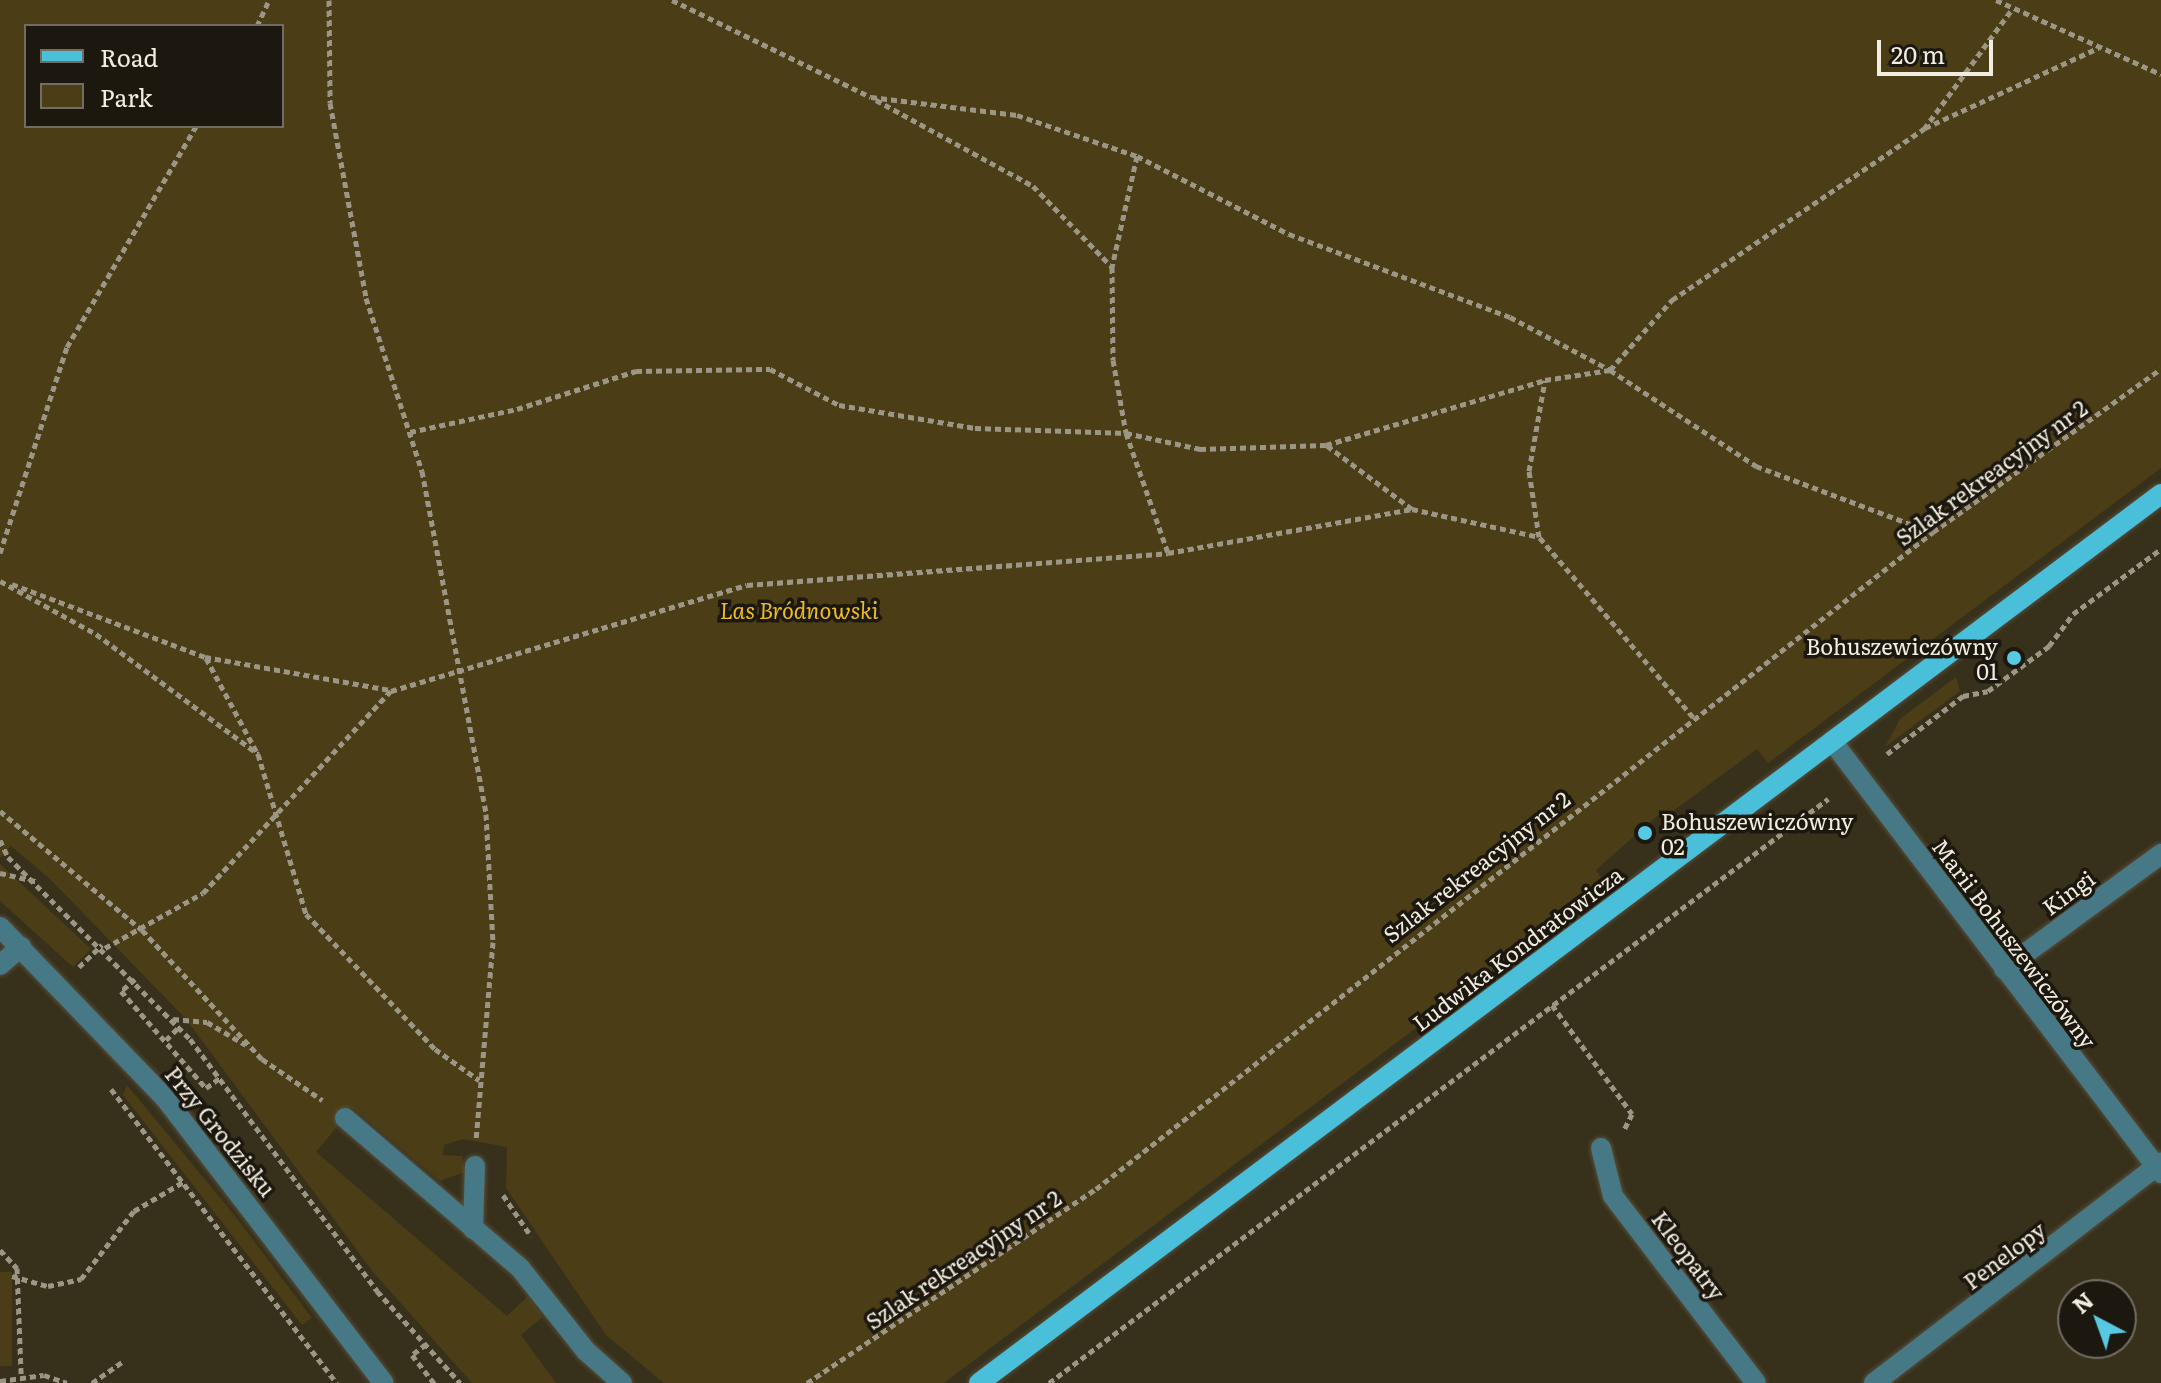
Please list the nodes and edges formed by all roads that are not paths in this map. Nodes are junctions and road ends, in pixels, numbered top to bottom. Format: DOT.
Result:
graph roads {
  1 [pos="2161,494"];
  2 [pos="1832,741"];
  3 [pos="2161,854"];
  4 [pos="0,927"];
  5 [pos="21,947"];
  6 [pos="0,965"];
  7 [pos="2004,969"];
  8 [pos="345,1118"];
  9 [pos="1602,1153"];
  10 [pos="475,1166"];
  11 [pos="2159,1168"];
  12 [pos="473,1229"];
  13 [pos="1876,1382"];
  14 [pos="384,1383"];
  15 [pos="622,1383"];
  16 [pos="979,1383"];
  17 [pos="1756,1383"];
  1 -- 2 [label="main road, Ludwika Kondratowicza"];
  2 -- 7 [label="street, Marii Bohuszewiczówny"];
  2 -- 16 [label="main road, Ludwika Kondratowicza"];
  3 -- 7 [label="street, Kingi"];
  4 -- 5 [label="street, Przy Grodzisku"];
  5 -- 6 [label="street"];
  5 -- 14 [label="street, Przy Grodzisku"];
  7 -- 11 [label="street, Marii Bohuszewiczówny"];
  8 -- 12 [label="street"];
  9 -- 17 [label="street, Kleopatry"];
  10 -- 12 [label="street"];
  11 -- 13 [label="street, Penelopy"];
  12 -- 15 [label="street"];
}
